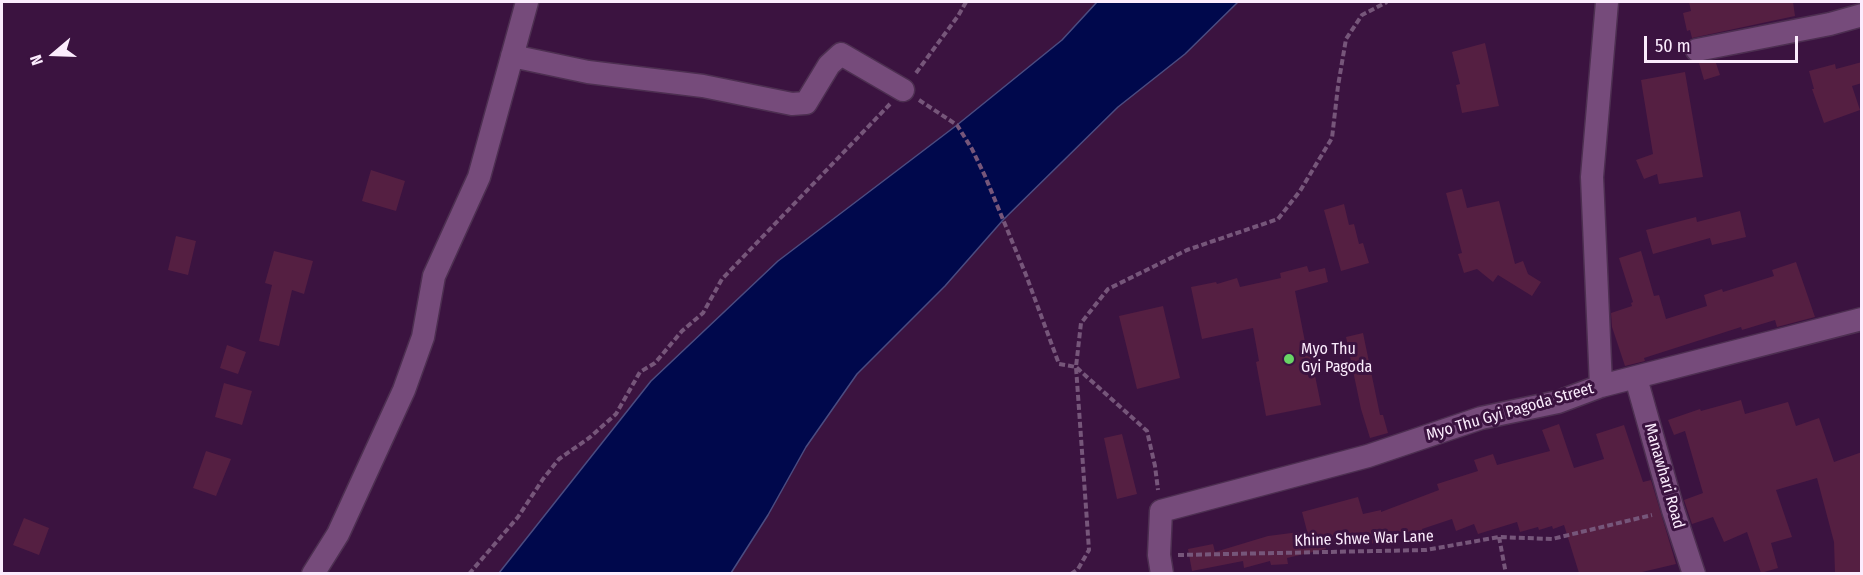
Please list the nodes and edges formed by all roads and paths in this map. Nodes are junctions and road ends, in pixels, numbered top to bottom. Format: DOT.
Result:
graph roads {
  1 [pos="527,2"];
  2 [pos="966,2"];
  3 [pos="1387,2"];
  4 [pos="1607,2"];
  5 [pos="1862,15"];
  6 [pos="1697,50"];
  7 [pos="512,56"];
  8 [pos="903,90"];
  9 [pos="1862,319"];
  10 [pos="1076,367"];
  11 [pos="1636,378"];
  12 [pos="1601,386"];
  13 [pos="1673,510"];
  14 [pos="1161,511"];
  15 [pos="1499,537"];
  16 [pos="1160,564"];
  17 [pos="313,573"];
  18 [pos="469,573"];
  19 [pos="1071,573"];
  20 [pos="1506,573"];
  21 [pos="1694,573"];
  1 -- 7 [label="street"];
  2 -- 8 [label="path"];
  3 -- 10 [label="path"];
  4 -- 12 [label="street"];
  5 -- 6 [label="street"];
  7 -- 8 [label="street"];
  7 -- 17 [label="street"];
  8 -- 10 [label="path"];
  8 -- 18 [label="path"];
  9 -- 11 [label="street, Myo Thu Gyi Pagoda Street"];
  10 -- 14 [label="path"];
  10 -- 19 [label="path"];
  11 -- 12 [label="street, Myo Thu Gyi Pagoda Street"];
  11 -- 13 [label="street, Manawhari Road"];
  12 -- 14 [label="street, Myo Thu Gyi Pagoda Street"];
  13 -- 15 [label="path, Khine Shwe War Lane"];
  13 -- 21 [label="street, Manawhari Road"];
  14 -- 16 [label="street"];
  15 -- 16 [label="path, Khine Shwe War Lane"];
  15 -- 20 [label="path"];
}
